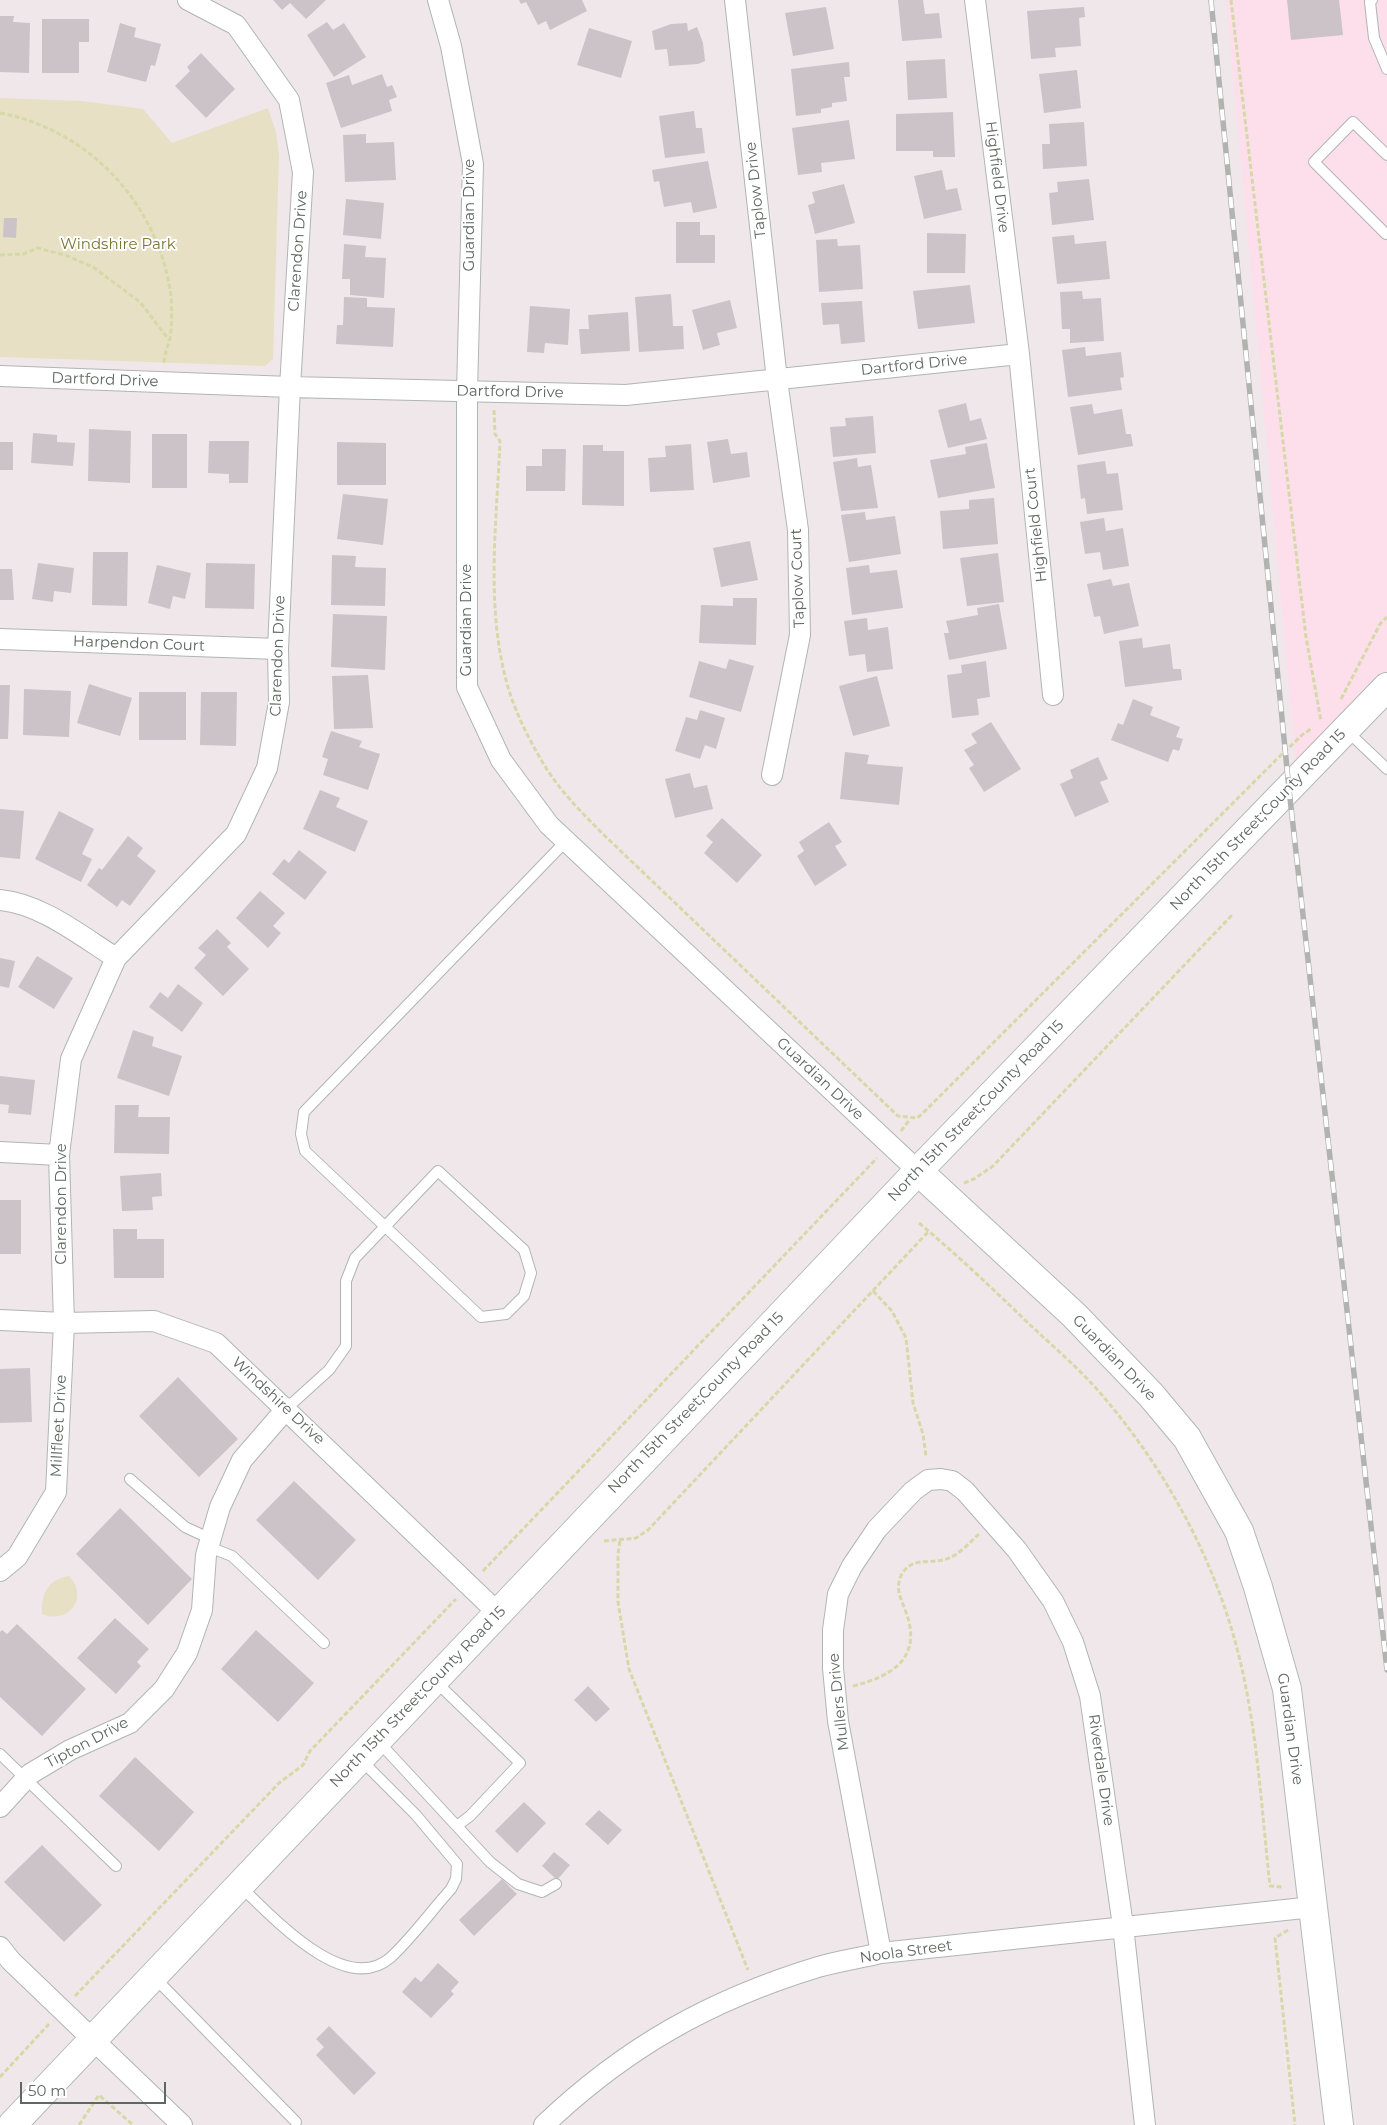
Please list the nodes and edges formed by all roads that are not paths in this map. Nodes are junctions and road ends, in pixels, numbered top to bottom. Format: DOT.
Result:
graph roads {
  1 [pos="188,0"];
  2 [pos="438,0"];
  3 [pos="735,0"];
  4 [pos="975,0"];
  5 [pos="1372,0"];
  6 [pos="1387,69"];
  7 [pos="1387,155"];
  8 [pos="1386,234"];
  9 [pos="1018,354"];
  10 [pos="0,376"];
  11 [pos="777,380"];
  12 [pos="290,387"];
  13 [pos="467,392"];
  14 [pos="0,639"];
  15 [pos="278,649"];
  16 [pos="1387,688"];
  17 [pos="1053,695"];
  18 [pos="1331,724"];
  19 [pos="1387,769"];
  20 [pos="772,775"];
  21 [pos="566,841"];
  22 [pos="0,900"];
  23 [pos="116,958"];
  24 [pos="0,1152"];
  25 [pos="60,1155"];
  26 [pos="918,1171"];
  27 [pos="385,1227"];
  28 [pos="0,1320"];
  29 [pos="64,1323"];
  30 [pos="287,1408"];
  31 [pos="130,1479"];
  32 [pos="928,1480"];
  33 [pos="210,1543"];
  34 [pos="0,1571"];
  35 [pos="498,1613"];
  36 [pos="324,1643"];
  37 [pos="434,1680"];
  38 [pos="369,1749"];
  39 [pos="0,1754"];
  40 [pos="26,1779"];
  41 [pos="0,1807"];
  42 [pos="458,1825"];
  43 [pos="116,1866"];
  44 [pos="556,1884"];
  45 [pos="239,1886"];
  46 [pos="1313,1907"];
  47 [pos="1123,1926"];
  48 [pos="881,1953"];
  49 [pos="5,1958"];
  50 [pos="153,1977"];
  51 [pos="92,2041"];
  52 [pos="296,2122"];
  53 [pos="12,2125"];
  54 [pos="182,2125"];
  55 [pos="544,2125"];
  56 [pos="1145,2125"];
  57 [pos="1338,2125"];
  1 -- 12 [label="street, Clarendon Drive"];
  2 -- 13 [label="street, Guardian Drive"];
  3 -- 11 [label="street, Taplow Drive"];
  4 -- 9 [label="street, Highfield Drive"];
  5 -- 6 [label="lane"];
  7 -- 8 [label="lane"];
  9 -- 11 [label="street, Dartford Drive"];
  9 -- 17 [label="street, Highfield Court"];
  10 -- 12 [label="street, Dartford Drive"];
  11 -- 13 [label="street, Dartford Drive"];
  11 -- 20 [label="street, Taplow Court"];
  12 -- 13 [label="street, Dartford Drive"];
  12 -- 15 [label="street, Clarendon Drive"];
  13 -- 21 [label="street, Guardian Drive"];
  14 -- 15 [label="street, Harpendon Court"];
  15 -- 23 [label="street, Clarendon Drive"];
  16 -- 18 [label="street, North 15th Street;County Road 15"];
  18 -- 19 [label="lane"];
  18 -- 26 [label="street, North 15th Street;County Road 15"];
  21 -- 26 [label="street, Guardian Drive"];
  21 -- 27 [label="lane"];
  22 -- 23 [label="street"];
  23 -- 25 [label="street, Clarendon Drive"];
  24 -- 25 [label="street"];
  25 -- 29 [label="street, Clarendon Drive"];
  26 -- 35 [label="street, North 15th Street;County Road 15"];
  26 -- 46 [label="street, Guardian Drive"];
  27 -- 27 [label="lane"];
  27 -- 30 [label="lane"];
  28 -- 29 [label="street, Windshire Drive"];
  29 -- 30 [label="street, Windshire Drive"];
  29 -- 34 [label="street, Millfleet Drive"];
  30 -- 33 [label="street, Tipton Drive"];
  30 -- 35 [label="street, Windshire Drive"];
  31 -- 33 [label="lane"];
  32 -- 47 [label="street, Riverdale Drive"];
  32 -- 48 [label="street, Mullers Drive"];
  33 -- 36 [label="lane"];
  33 -- 40 [label="street, Tipton Drive"];
  35 -- 37 [label="street, North 15th Street;County Road 15"];
  37 -- 38 [label="street, North 15th Street;County Road 15"];
  37 -- 42 [label="lane"];
  38 -- 42 [label="lane"];
  38 -- 45 [label="street, North 15th Street;County Road 15"];
  38 -- 45 [label="lane"];
  39 -- 40 [label="lane"];
  40 -- 41 [label="street, Tipton Drive"];
  40 -- 43 [label="lane"];
  42 -- 44 [label="lane"];
  45 -- 50 [label="street, North 15th Street;County Road 15"];
  46 -- 47 [label="street, Noola Street"];
  46 -- 57 [label="street, Guardian Drive"];
  47 -- 48 [label="street, Noola Street"];
  47 -- 56 [label="street, Riverdale Drive"];
  48 -- 55 [label="street, Noola Street"];
  49 -- 51 [label="street"];
  50 -- 51 [label="street, North 15th Street;County Road 15"];
  50 -- 52 [label="lane"];
  51 -- 53 [label="street, North 15th Street;County Road 15"];
  51 -- 54 [label="street"];
}
